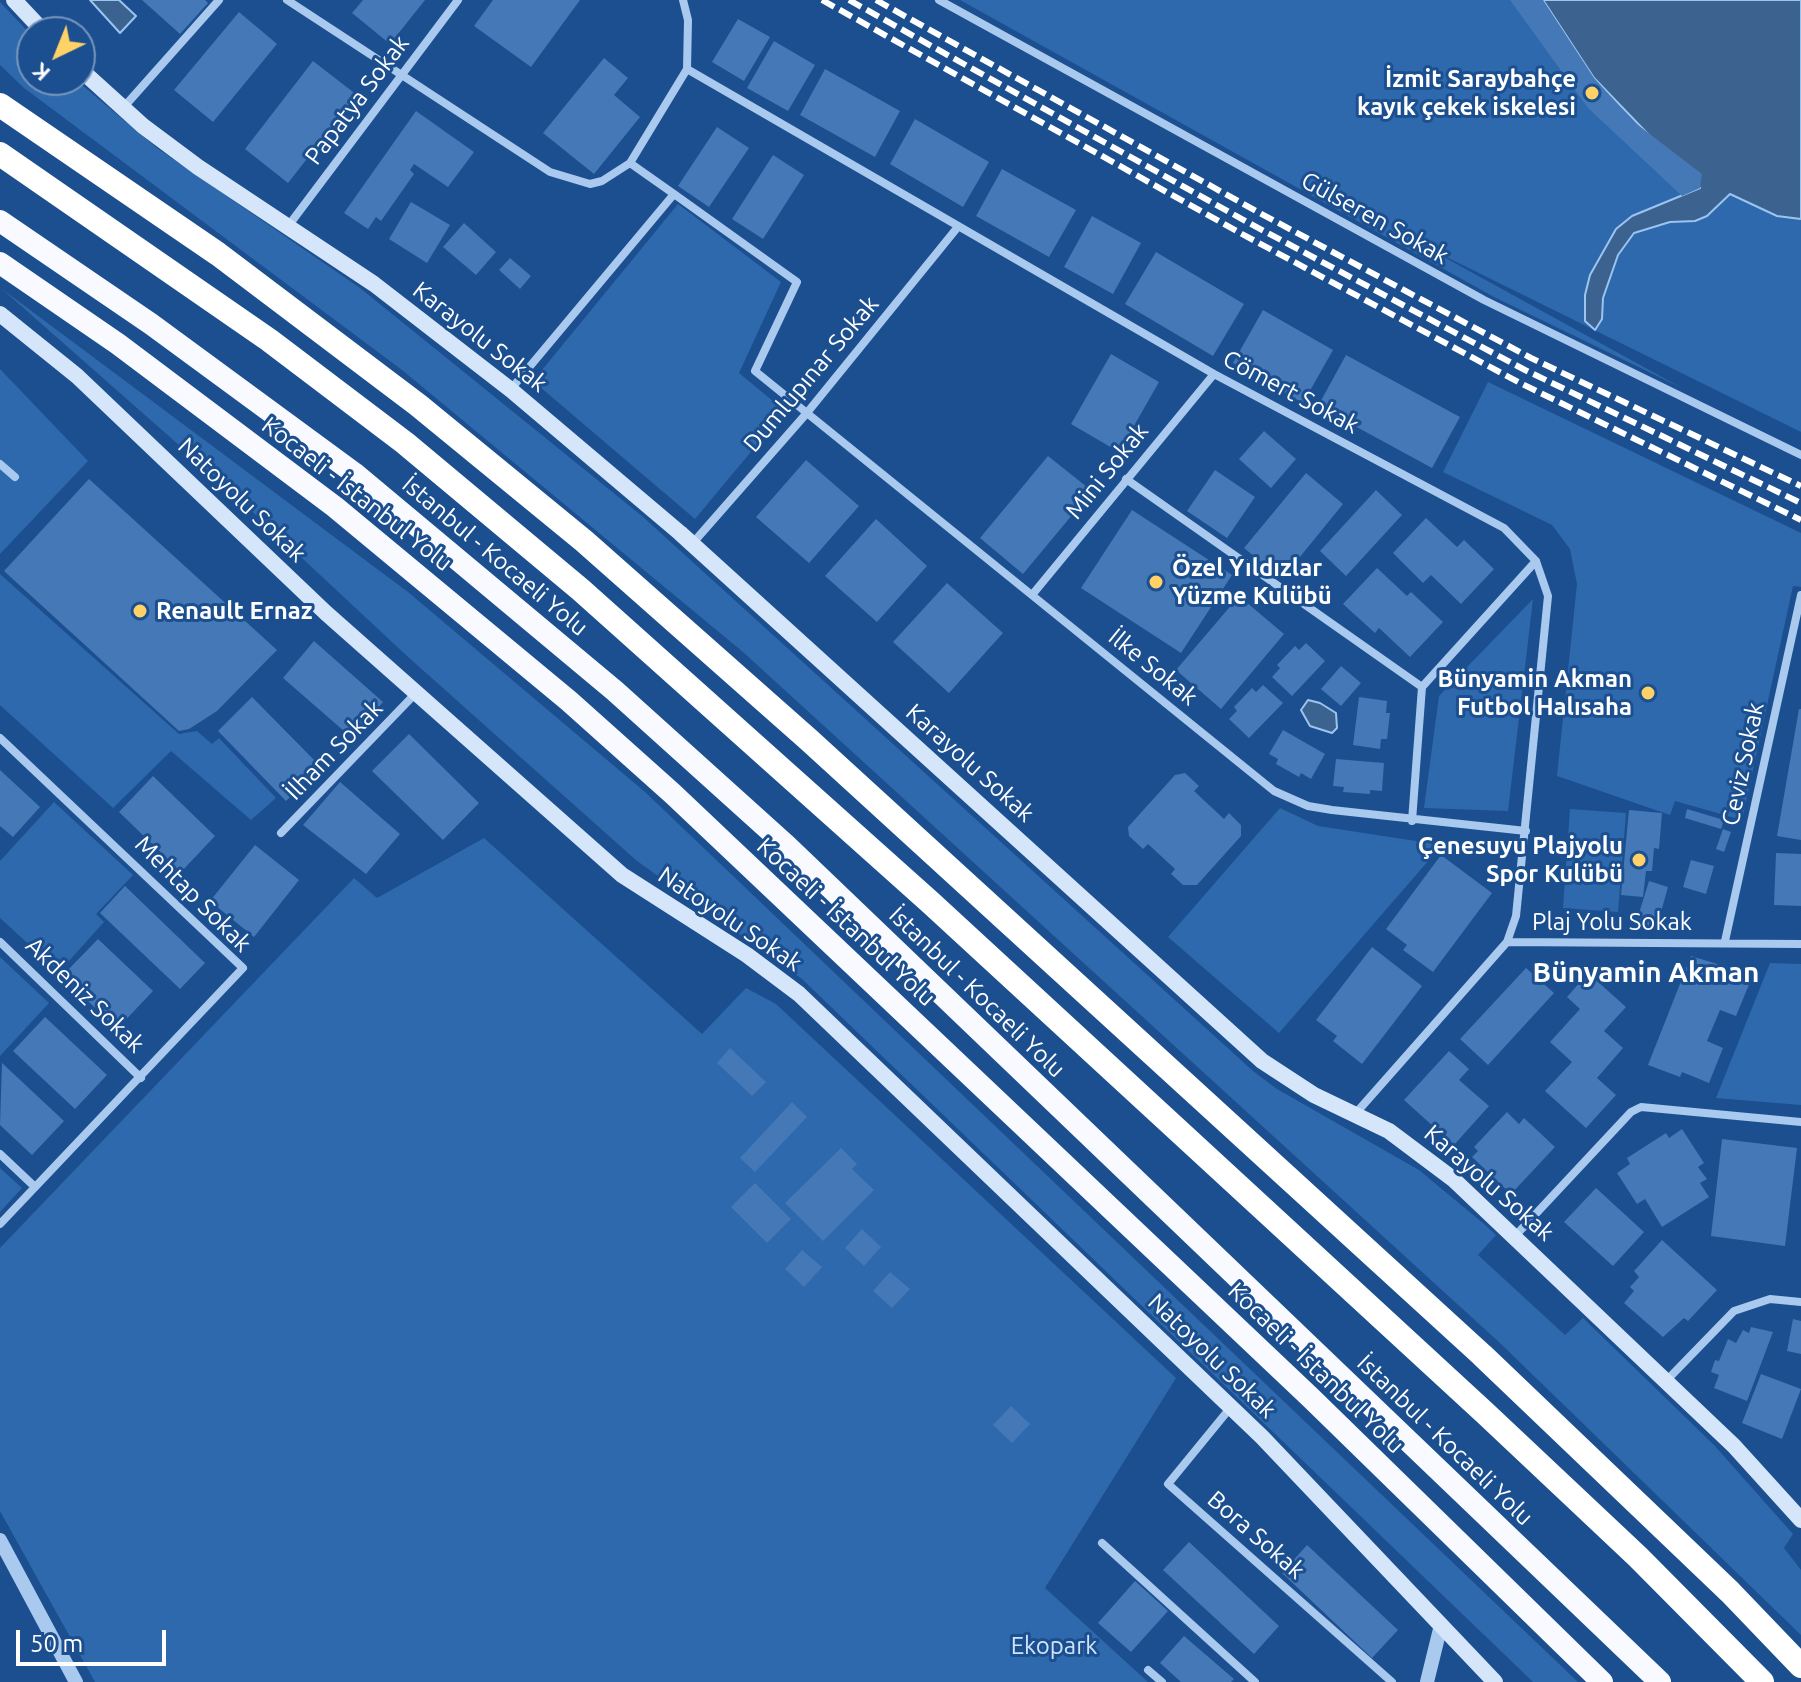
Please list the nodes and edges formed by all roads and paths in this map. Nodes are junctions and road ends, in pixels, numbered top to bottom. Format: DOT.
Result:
graph roads {
  1 [pos="14,0"];
  2 [pos="219,0"];
  3 [pos="287,0"];
  4 [pos="458,0"];
  5 [pos="683,0"];
  6 [pos="939,0"];
  7 [pos="29,16"];
  8 [pos="687,69"];
  9 [pos="401,73"];
  10 [pos="96,84"];
  11 [pos="0,105"];
  12 [pos="123,109"];
  13 [pos="0,154"];
  14 [pos="630,163"];
  15 [pos="674,194"];
  16 [pos="0,221"];
  17 [pos="289,225"];
  18 [pos="957,228"];
  19 [pos="0,263"];
  20 [pos="0,314"];
  21 [pos="1214,374"];
  22 [pos="511,390"];
  23 [pos="806,414"];
  24 [pos="1801,455"];
  25 [pos="0,464"];
  26 [pos="15,477"];
  27 [pos="1126,479"];
  28 [pos="692,544"];
  29 [pos="1536,561"];
  30 [pos="1032,595"];
  31 [pos="1800,595"];
  32 [pos="1422,687"];
  33 [pos="415,694"];
  34 [pos="0,738"];
  35 [pos="1412,821"];
  36 [pos="1526,831"];
  37 [pos="281,833"];
  38 [pos="1725,941"];
  39 [pos="0,942"];
  40 [pos="1507,942"];
  41 [pos="1801,944"];
  42 [pos="141,1078"];
  43 [pos="1356,1113"];
  44 [pos="1801,1122"];
  45 [pos="0,1154"];
  46 [pos="35,1187"];
  47 [pos="0,1224"];
  48 [pos="1516,1235"];
  49 [pos="1801,1302"];
  50 [pos="1667,1380"];
  51 [pos="1231,1407"];
  52 [pos="1799,1514"];
  53 [pos="0,1540"];
  54 [pos="1102,1543"];
  55 [pos="1441,1625"];
  56 [pos="1801,1666"];
  57 [pos="1148,1670"];
  58 [pos="76,1682"];
  59 [pos="1162,1682"];
  60 [pos="1255,1682"];
  61 [pos="1392,1682"];
  62 [pos="1427,1682"];
  63 [pos="1495,1682"];
  64 [pos="1602,1682"];
  65 [pos="1660,1682"];
  66 [pos="1762,1682"];
  1 -- 7 [label="main road"];
  2 -- 12 [label="street"];
  3 -- 9 [label="street"];
  4 -- 9 [label="street, Papatya Sokak"];
  5 -- 8 [label="street"];
  6 -- 24 [label="street, Gülseren Sokak"];
  8 -- 14 [label="street"];
  8 -- 18 [label="street, Cömert Sokak"];
  9 -- 14 [label="street"];
  9 -- 17 [label="street, Papatya Sokak"];
  10 -- 12 [label="main road, Karayolu Sokak"];
  11 -- 56 [label="highway"];
  12 -- 17 [label="main road, Karayolu Sokak"];
  13 -- 66 [label="highway"];
  14 -- 15 [label="street"];
  15 -- 22 [label="street"];
  15 -- 23 [label="street, İlke Sokak"];
  16 -- 65 [label="highway, İstanbul - Kocaeli Yolu"];
  17 -- 22 [label="main road, Karayolu Sokak"];
  18 -- 21 [label="street, Cömert Sokak"];
  18 -- 23 [label="street, Dumlupınar Sokak"];
  19 -- 64 [label="highway, Kocaeli - İstanbul Yolu"];
  20 -- 33 [label="main road, Natoyolu Sokak"];
  21 -- 27 [label="street, Mini Sokak"];
  21 -- 29 [label="street, Cömert Sokak"];
  22 -- 28 [label="main road, Karayolu Sokak"];
  23 -- 28 [label="street, Dumlupınar Sokak"];
  23 -- 30 [label="street, İlke Sokak"];
  25 -- 26 [label="street"];
  27 -- 30 [label="street, Mini Sokak"];
  27 -- 32 [label="street"];
  28 -- 43 [label="main road, Karayolu Sokak"];
  29 -- 32 [label="street"];
  29 -- 36 [label="street, Cömert Sokak"];
  30 -- 35 [label="street, İlke Sokak"];
  31 -- 38 [label="street, Ceviz Sokak"];
  32 -- 35 [label="street"];
  33 -- 37 [label="street, İlham Sokak"];
  33 -- 51 [label="main road, Natoyolu Sokak"];
  34 -- 42 [label="street, Mehtap Sokak"];
  35 -- 36 [label="street, İlke Sokak"];
  36 -- 40 [label="street, Cömert Sokak"];
  38 -- 40 [label="street, Plaj Yolu Sokak"];
  38 -- 41 [label="street, Plaj Yolu Sokak"];
  39 -- 42 [label="street, Akdeniz Sokak"];
  40 -- 43 [label="street, Plaj Yolu Sokak"];
  42 -- 46 [label="street, Mehtap Sokak"];
  43 -- 48 [label="main road, Karayolu Sokak"];
  44 -- 48 [label="street"];
  45 -- 46 [label="street"];
  46 -- 47 [label="street, Mehtap Sokak"];
  48 -- 50 [label="main road, Karayolu Sokak"];
  49 -- 50 [label="street"];
  50 -- 52 [label="main road, Karayolu Sokak"];
  51 -- 55 [label="main road, Natoyolu Sokak"];
  51 -- 61 [label="street, Bora Sokak"];
  53 -- 58 [label="street"];
  54 -- 60 [label="street"];
  55 -- 62 [label="street"];
  55 -- 63 [label="main road, Natoyolu Sokak"];
  57 -- 59 [label="street"];
}
